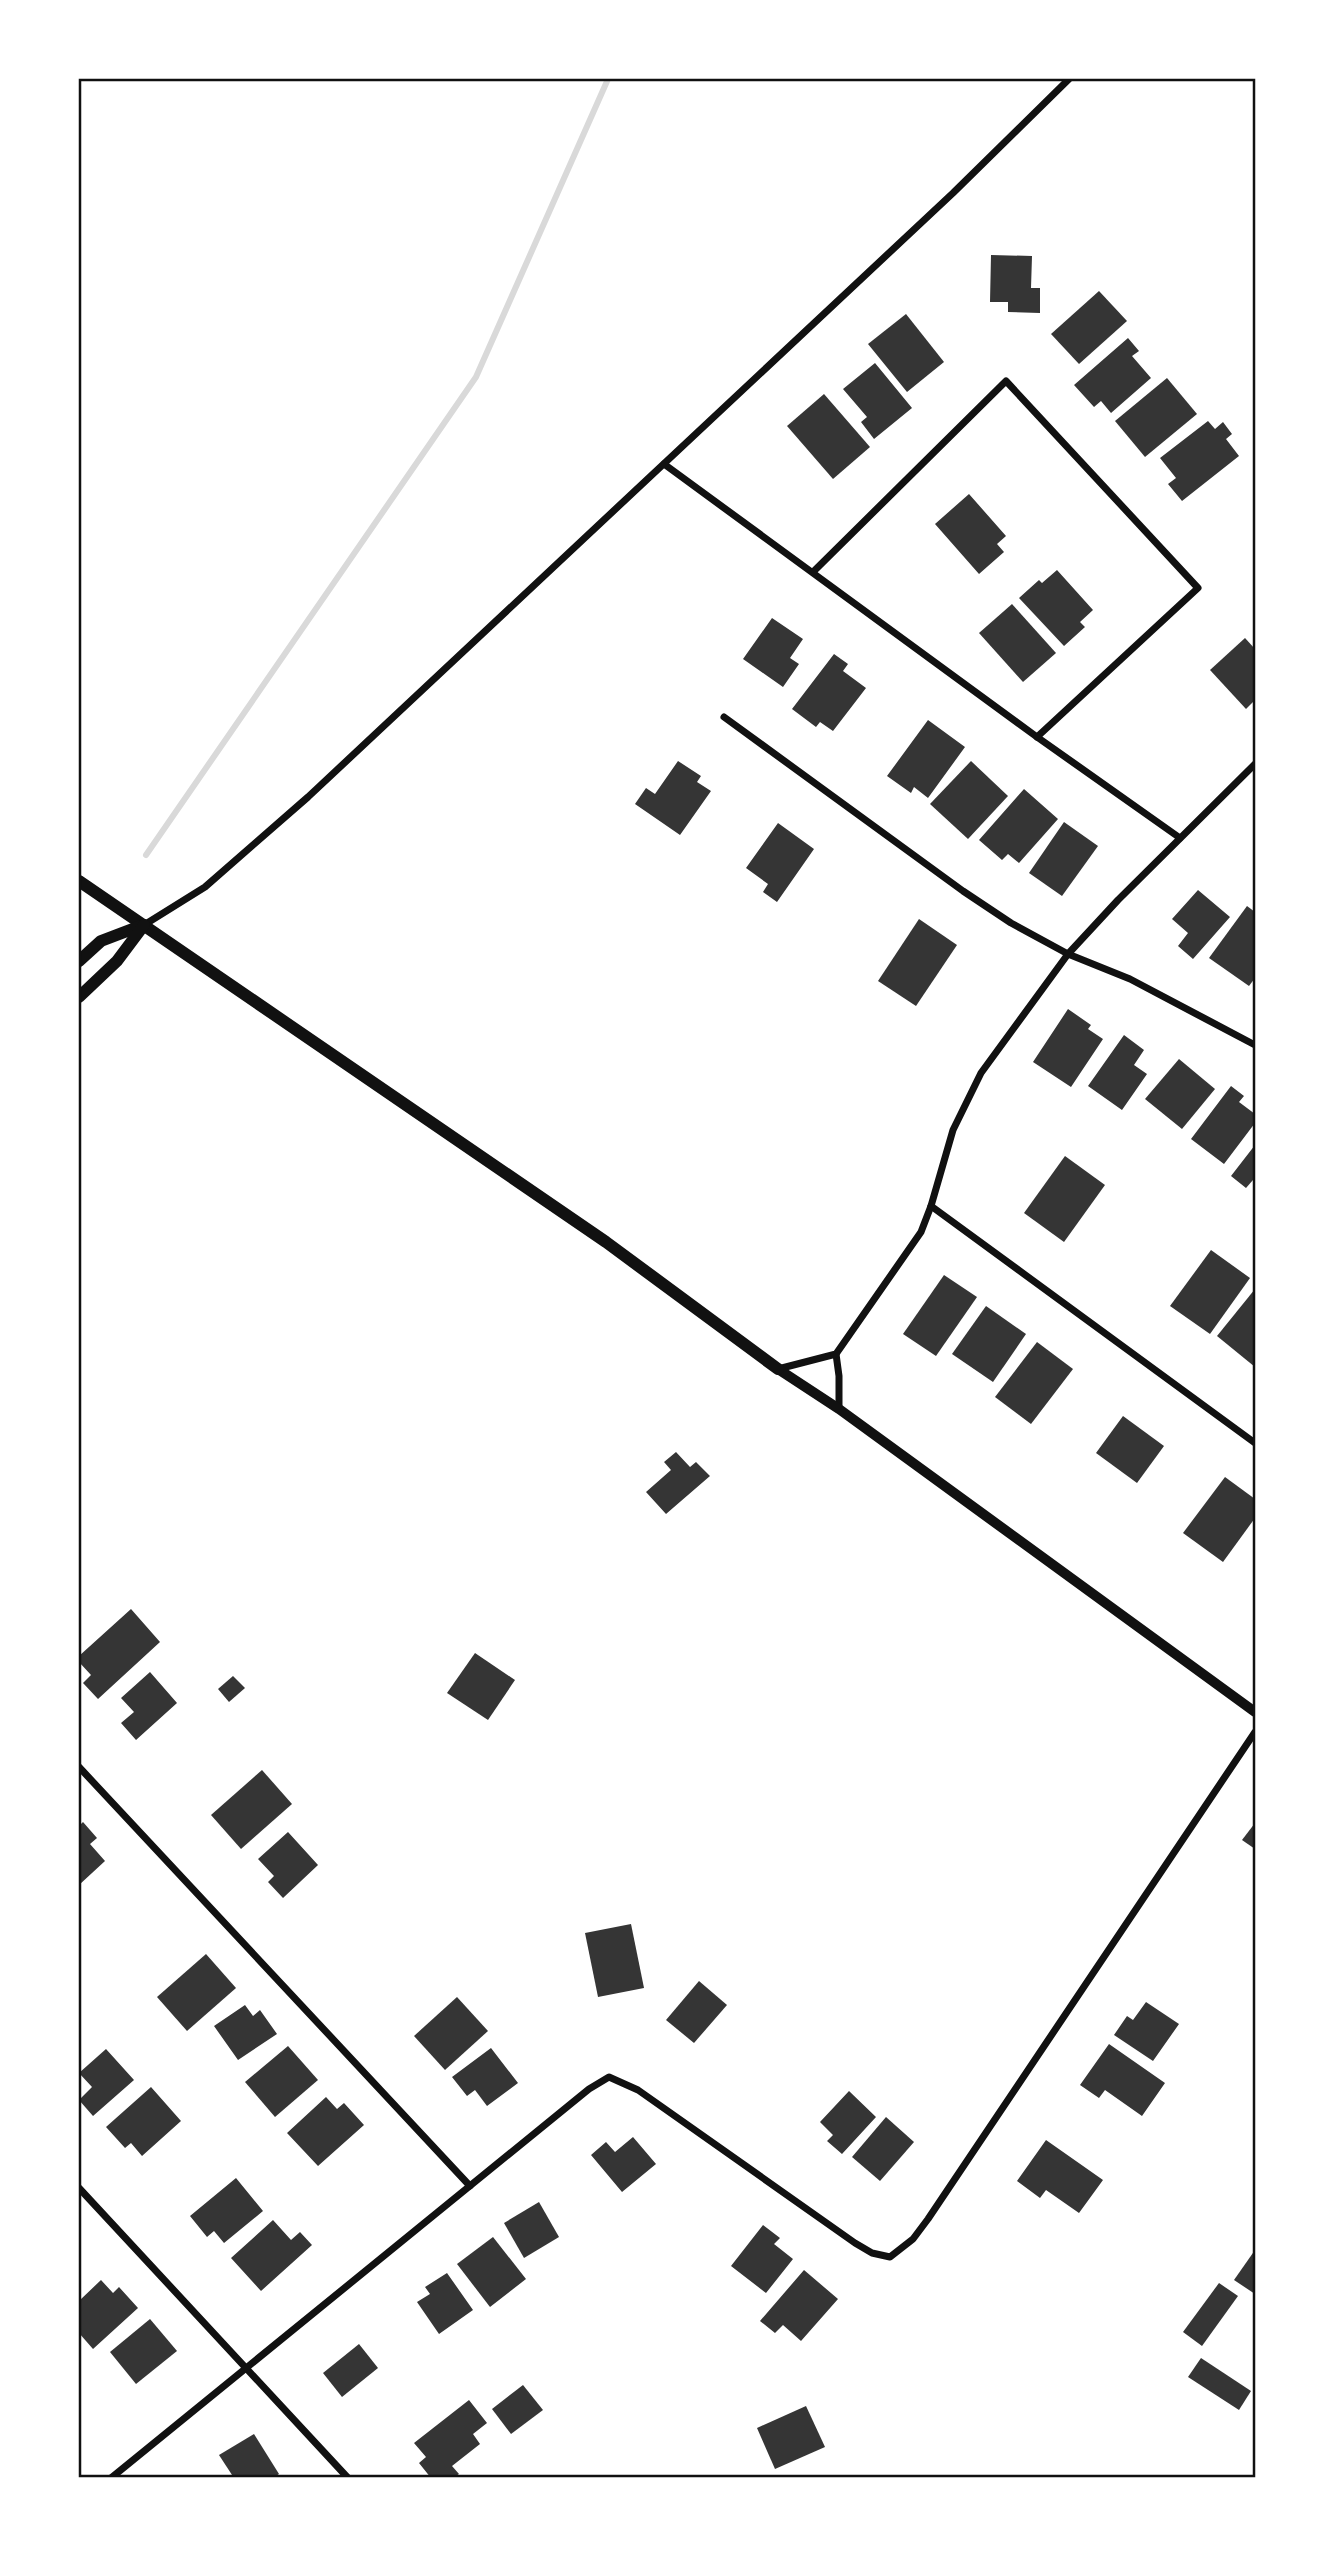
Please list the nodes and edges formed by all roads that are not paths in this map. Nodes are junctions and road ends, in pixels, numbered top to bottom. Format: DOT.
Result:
graph roads {
  1 [pos="1069,79"];
  2 [pos="664,464"];
  3 [pos="813,572"];
  4 [pos="724,717"];
  5 [pos="1037,737"];
  6 [pos="1255,764"];
  7 [pos="1180,838"];
  8 [pos="79,881"];
  9 [pos="144,925"];
  10 [pos="1068,954"];
  11 [pos="79,961"];
  12 [pos="79,996"];
  13 [pos="1255,1045"];
  14 [pos="931,1206"];
  15 [pos="836,1354"];
  16 [pos="778,1369"];
  17 [pos="839,1409"];
  18 [pos="1255,1443"];
  19 [pos="1255,1712"];
  20 [pos="1255,1732"];
  21 [pos="79,1768"];
  22 [pos="470,2186"];
  23 [pos="79,2188"];
  24 [pos="247,2370"];
  25 [pos="111,2478"];
  26 [pos="348,2478"];
  1 -- 2 [label="street"];
  2 -- 3 [label="street"];
  2 -- 9 [label="street"];
  3 -- 5 [label="street"];
  3 -- 5 [label="street"];
  4 -- 10 [label="street"];
  5 -- 7 [label="street"];
  6 -- 7 [label="street"];
  7 -- 10 [label="street"];
  8 -- 9 [label="main road"];
  9 -- 11 [label="main road"];
  9 -- 12 [label="main road"];
  9 -- 16 [label="main road"];
  10 -- 13 [label="street"];
  10 -- 14 [label="street"];
  14 -- 15 [label="street"];
  14 -- 18 [label="street"];
  15 -- 16 [label="street"];
  15 -- 17 [label="street"];
  16 -- 17 [label="street"];
  17 -- 19 [label="street"];
  20 -- 22 [label="street"];
  21 -- 22 [label="street"];
  22 -- 24 [label="street"];
  23 -- 24 [label="street"];
  24 -- 25 [label="street"];
  24 -- 26 [label="street"];
}
